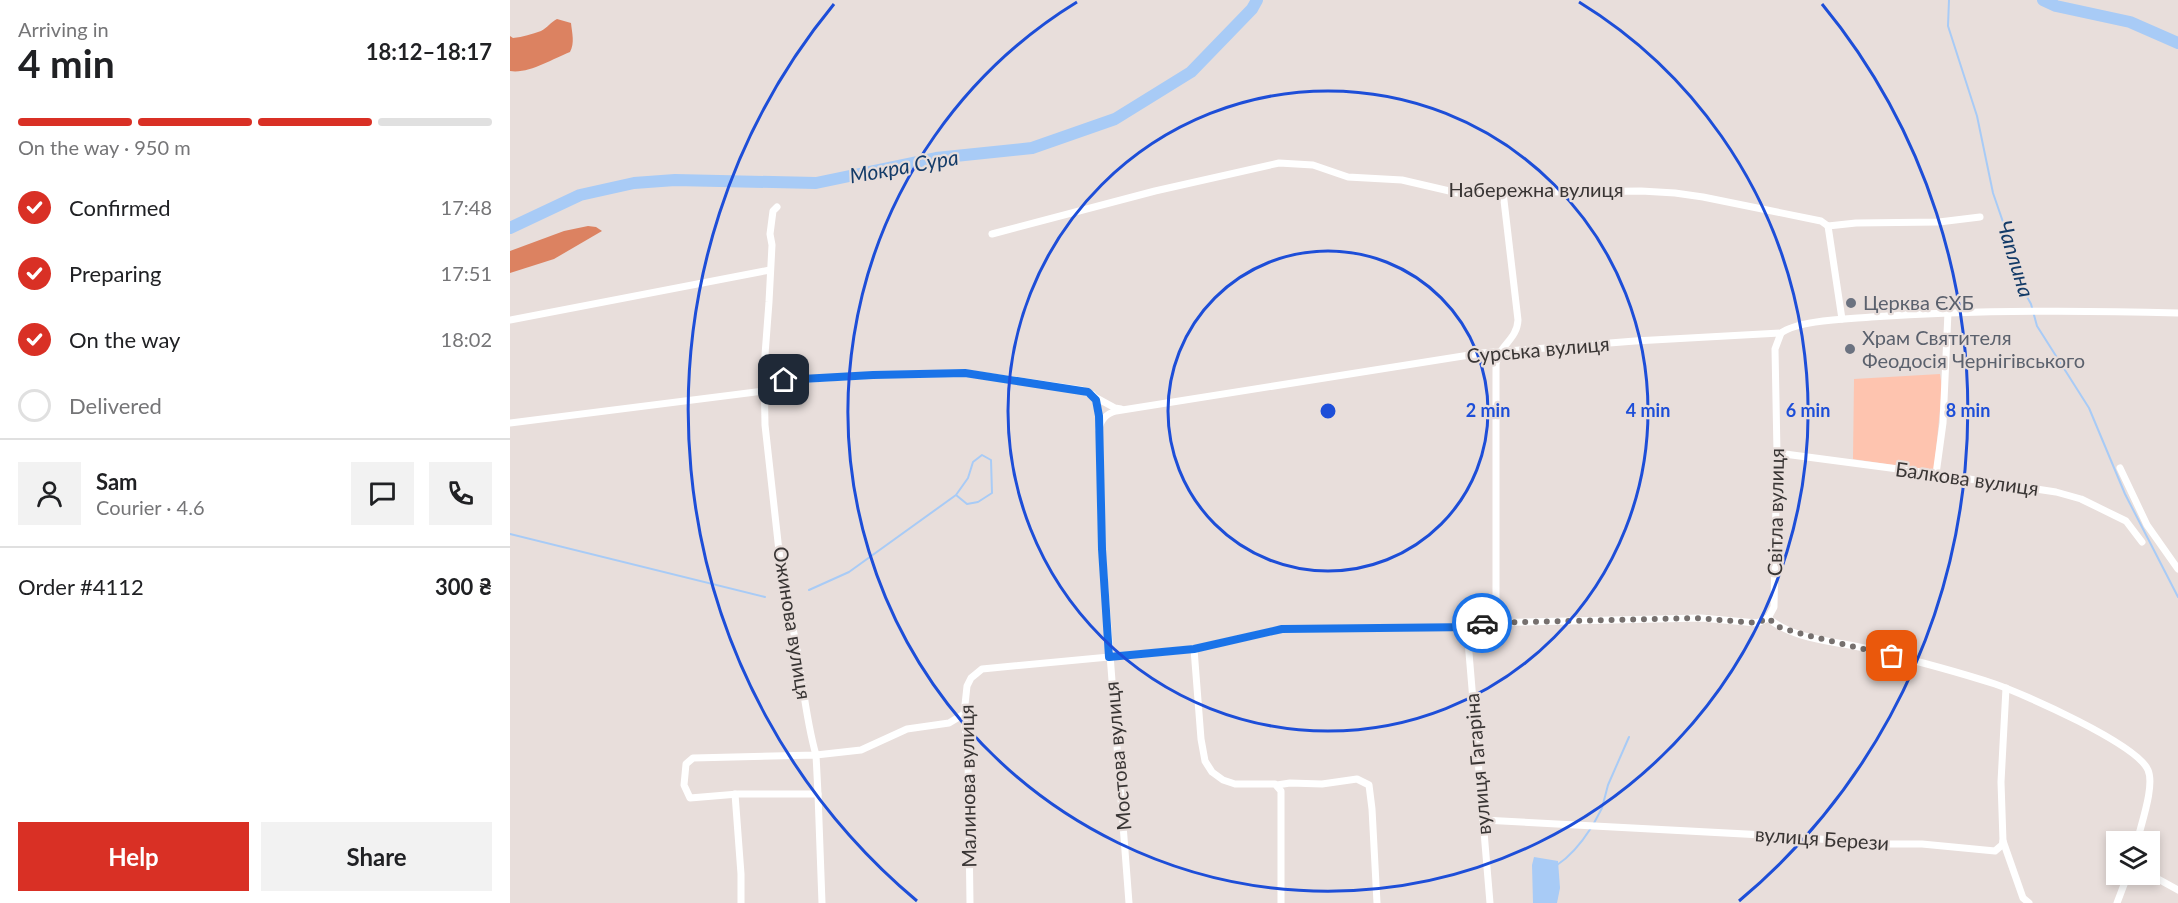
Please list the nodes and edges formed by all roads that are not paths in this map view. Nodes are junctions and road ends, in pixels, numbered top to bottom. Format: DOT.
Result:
graph roads {
  1 [pos="1503,192"];
  2 [pos="777,207"];
  3 [pos="1980,217"];
  4 [pos="1828,226"];
  5 [pos="992,234"];
  6 [pos="770,270"];
  7 [pos="1948,312"];
  8 [pos="2178,313"];
  9 [pos="1842,319"];
  10 [pos="510,320"];
  11 [pos="1782,333"];
  12 [pos="1499,352"];
  13 [pos="764,382"];
  14 [pos="764,391"];
  15 [pos="1093,395"];
  16 [pos="1129,410"];
  17 [pos="510,423"];
  18 [pos="1099,429"];
  19 [pos="1777,453"];
  20 [pos="2120,468"];
  21 [pos="1936,474"];
  22 [pos="2142,542"];
  23 [pos="2178,569"];
  24 [pos="1768,618"];
  25 [pos="1496,623"];
  26 [pos="1475,627"];
  27 [pos="1194,649"];
  28 [pos="1109,657"];
  29 [pos="2006,688"];
  30 [pos="964,714"];
  31 [pos="816,755"];
  32 [pos="1277,785"];
  33 [pos="735,794"];
  34 [pos="818,794"];
  35 [pos="1483,820"];
  36 [pos="2140,831"];
  37 [pos="2003,841"];
  38 [pos="2160,880"];
  39 [pos="2124,885"];
  40 [pos="2178,890"];
  41 [pos="741,903"];
  42 [pos="822,903"];
  43 [pos="970,903"];
  44 [pos="1128,903"];
  45 [pos="1281,903"];
  46 [pos="1377,903"];
  47 [pos="1490,903"];
  48 [pos="2029,903"];
  49 [pos="2117,903"];
  1 -- 4 [label="street, Набережна вулиця"];
  1 -- 5 [label="street, Набережна вулиця"];
  1 -- 12 [label="street"];
  2 -- 6 [label="street, Ожинова вулиця"];
  3 -- 4 [label="street, Набережна вулиця"];
  4 -- 9 [label="street"];
  6 -- 10 [label="street"];
  6 -- 13 [label="street, Ожинова вулиця"];
  7 -- 8 [label="street, Сурська вулиця"];
  7 -- 9 [label="street, Сурська вулиця"];
  7 -- 21 [label="street"];
  9 -- 11 [label="street, Сурська вулиця"];
  11 -- 12 [label="street, Сурська вулиця"];
  11 -- 19 [label="street, Світла вулиця"];
  12 -- 16 [label="street, Сурська вулиця"];
  12 -- 25 [label="street"];
  13 -- 14 [label="street, Ожинова вулиця"];
  13 -- 15 [label="street, Сурська вулиця"];
  14 -- 17 [label="street"];
  14 -- 31 [label="street, Ожинова вулиця"];
  15 -- 16 [label="street, Сурська вулиця"];
  15 -- 18 [label="street, Мостова вулиця"];
  16 -- 18 [label="street, Сурська вулиця"];
  18 -- 28 [label="street, Мостова вулиця"];
  19 -- 21 [label="street, Балкова вулиця"];
  19 -- 24 [label="street, Світла вулиця"];
  20 -- 23 [label="street"];
  21 -- 22 [label="street, Балкова вулиця"];
  24 -- 25 [label="street"];
  24 -- 29 [label="street"];
  25 -- 26 [label="street"];
  26 -- 27 [label="street"];
  26 -- 35 [label="street, вулиця Гагаріна"];
  27 -- 28 [label="street"];
  27 -- 32 [label="street"];
  28 -- 30 [label="street, Малинова вулиця"];
  28 -- 44 [label="street, Мостова вулиця"];
  29 -- 36 [label="street"];
  29 -- 37 [label="street"];
  30 -- 31 [label="street"];
  30 -- 43 [label="street, Малинова вулиця"];
  31 -- 33 [label="street"];
  31 -- 34 [label="street, Ожинова вулиця"];
  32 -- 45 [label="street"];
  32 -- 46 [label="street"];
  33 -- 34 [label="street"];
  33 -- 41 [label="street"];
  34 -- 42 [label="street"];
  35 -- 37 [label="street, вулиця Берези"];
  35 -- 47 [label="street, вулиця Гагаріна"];
  37 -- 48 [label="street"];
  38 -- 40 [label="street"];
  39 -- 49 [label="street"];
}
